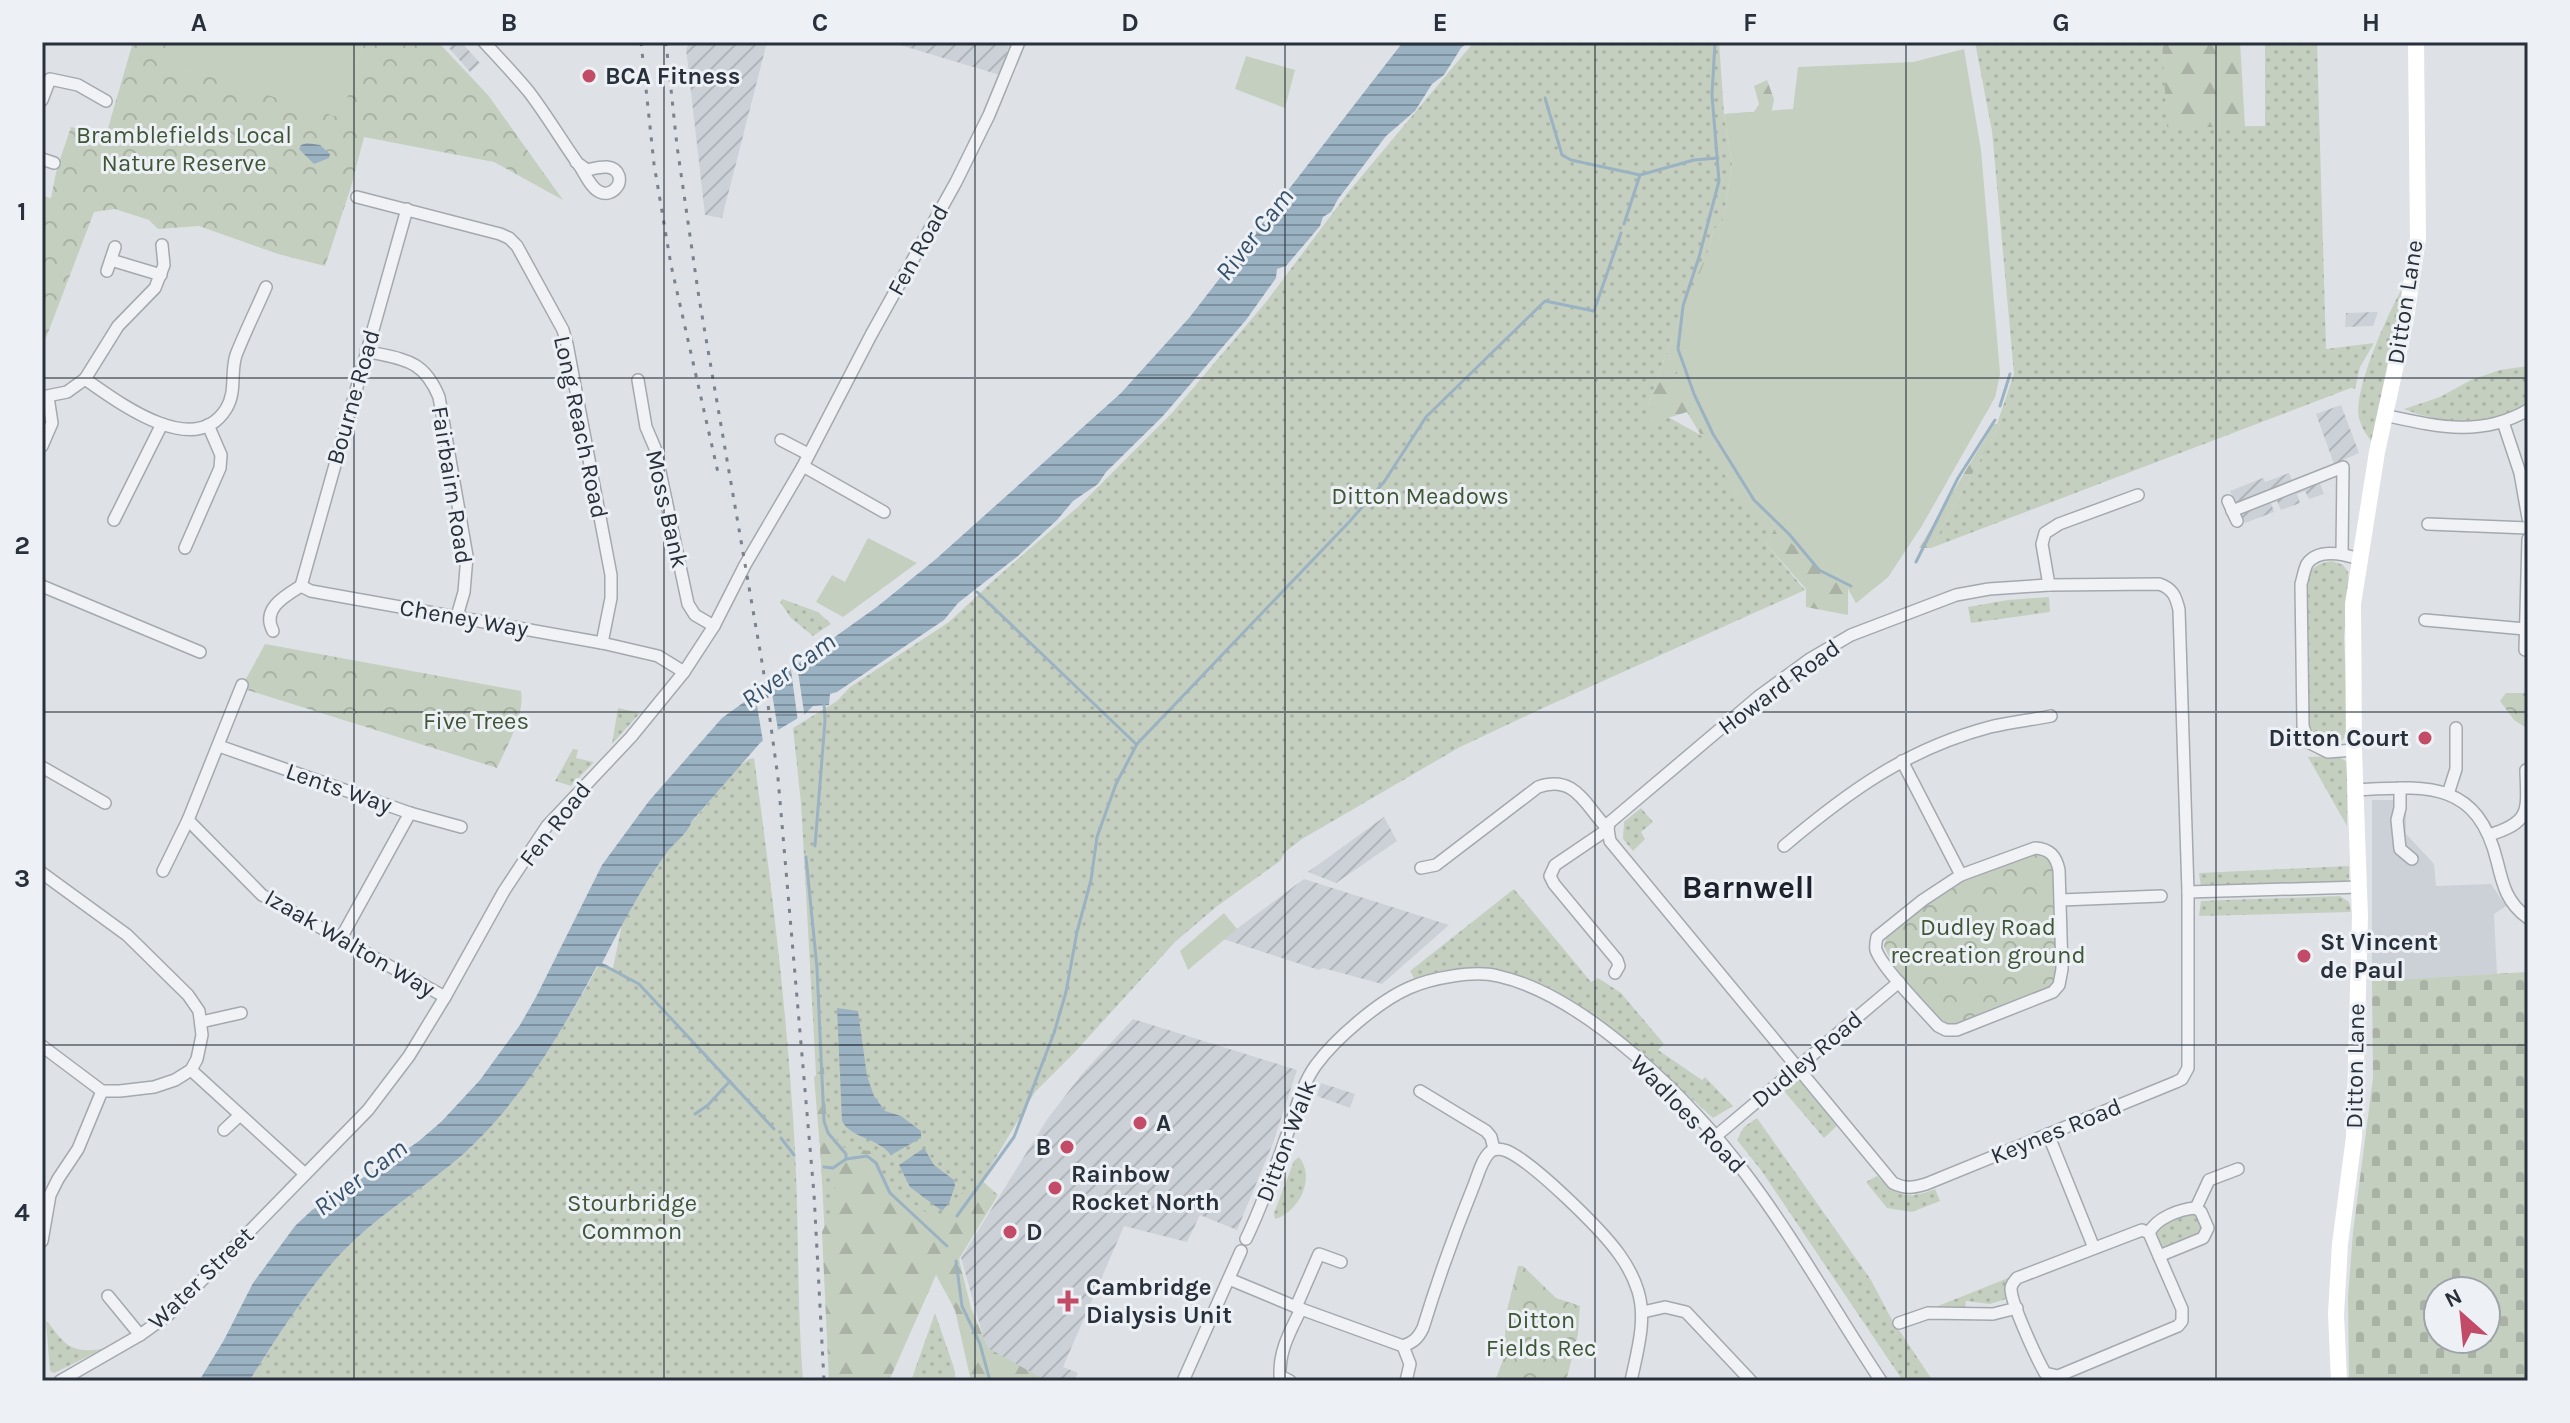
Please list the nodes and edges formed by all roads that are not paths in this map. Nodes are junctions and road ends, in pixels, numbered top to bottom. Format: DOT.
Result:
graph roads {
  1 [pos="484,42"];
  2 [pos="1019,42"];
  3 [pos="2416,42"];
  4 [pos="46,78"];
  5 [pos="42,100"];
  6 [pos="106,101"];
  7 [pos="576,162"];
  8 [pos="599,168"];
  9 [pos="594,188"];
  10 [pos="357,197"];
  11 [pos="407,209"];
  12 [pos="162,245"];
  13 [pos="115,247"];
  14 [pos="161,275"];
  15 [pos="266,287"];
  16 [pos="366,351"];
  17 [pos="85,379"];
  18 [pos="638,380"];
  19 [pos="45,397"];
  20 [pos="2528,410"];
  21 [pos="2384,415"];
  22 [pos="2503,422"];
  23 [pos="162,424"];
  24 [pos="208,425"];
  25 [pos="781,440"];
  26 [pos="42,446"];
  27 [pos="808,454"];
  28 [pos="803,466"];
  29 [pos="2138,495"];
  30 [pos="2527,503"];
  31 [pos="2232,511"];
  32 [pos="884,512"];
  33 [pos="2528,518"];
  34 [pos="114,520"];
  35 [pos="2428,524"];
  36 [pos="2528,528"];
  37 [pos="2528,539"];
  38 [pos="185,548"];
  39 [pos="2342,554"];
  40 [pos="2359,559"];
  41 [pos="2049,585"];
  42 [pos="42,586"];
  43 [pos="301,586"];
  44 [pos="457,616"];
  45 [pos="2425,620"];
  46 [pos="714,626"];
  47 [pos="2525,629"];
  48 [pos="273,631"];
  49 [pos="602,643"];
  50 [pos="2525,650"];
  51 [pos="200,652"];
  52 [pos="684,672"];
  53 [pos="242,685"];
  54 [pos="2052,716"];
  55 [pos="2456,728"];
  56 [pos="219,746"];
  57 [pos="2354,750"];
  58 [pos="1902,761"];
  59 [pos="42,767"];
  60 [pos="2526,770"];
  61 [pos="2400,788"];
  62 [pos="2357,790"];
  63 [pos="2448,794"];
  64 [pos="105,803"];
  65 [pos="410,813"];
  66 [pos="188,820"];
  67 [pos="461,827"];
  68 [pos="1608,829"];
  69 [pos="2489,835"];
  70 [pos="1783,846"];
  71 [pos="2412,859"];
  72 [pos="1421,868"];
  73 [pos="163,871"];
  74 [pos="1961,875"];
  75 [pos="45,879"];
  76 [pos="2360,887"];
  77 [pos="2188,892"];
  78 [pos="2161,896"];
  79 [pos="2061,900"];
  80 [pos="2528,918"];
  81 [pos="341,938"];
  82 [pos="1615,973"];
  83 [pos="1899,982"];
  84 [pos="1408,988"];
  85 [pos="445,997"];
  86 [pos="241,1013"];
  87 [pos="201,1022"];
  88 [pos="42,1046"];
  89 [pos="1798,1068"];
  90 [pos="191,1070"];
  91 [pos="102,1091"];
  92 [pos="1420,1091"];
  93 [pos="240,1115"];
  94 [pos="224,1130"];
  95 [pos="2048,1134"];
  96 [pos="1716,1136"];
  97 [pos="1494,1149"];
  98 [pos="2238,1169"];
  99 [pos="305,1174"];
  100 [pos="292,1188"];
  101 [pos="2196,1208"];
  102 [pos="2149,1233"];
  103 [pos="42,1241"];
  104 [pos="2094,1248"];
  105 [pos="2159,1256"];
  106 [pos="1341,1262"];
  107 [pos="1229,1279"];
  108 [pos="108,1296"];
  109 [pos="1298,1308"];
  110 [pos="2017,1308"];
  111 [pos="1643,1312"];
  112 [pos="1899,1323"];
  113 [pos="140,1335"];
  114 [pos="1403,1346"];
  115 [pos="60,1381"];
  116 [pos="1183,1381"];
  117 [pos="1290,1381"];
  118 [pos="1406,1381"];
  119 [pos="1631,1381"];
  120 [pos="1751,1381"];
  121 [pos="1881,1381"];
  122 [pos="2339,1381"];
  1 -- 7 [label="street"];
  2 -- 27 [label="street, Fen Road"];
  3 -- 21 [label="main road, Ditton Lane"];
  4 -- 5 [label="street"];
  4 -- 6 [label="street"];
  7 -- 8 [label="street"];
  7 -- 9 [label="street"];
  8 -- 9 [label="street"];
  8 -- 9 [label="street"];
  10 -- 11 [label="street, Long Reach Road"];
  11 -- 16 [label="street, Bourne Road"];
  11 -- 49 [label="street, Long Reach Road"];
  12 -- 14 [label="street"];
  13 -- 14 [label="street"];
  14 -- 17 [label="street"];
  15 -- 24 [label="street"];
  16 -- 43 [label="street, Bourne Road"];
  16 -- 44 [label="street, Fairbairn Road"];
  17 -- 19 [label="street"];
  17 -- 23 [label="street"];
  18 -- 46 [label="street, Moss Bank"];
  19 -- 26 [label="street"];
  20 -- 22 [label="street"];
  21 -- 22 [label="street"];
  21 -- 40 [label="main road, Ditton Lane"];
  22 -- 30 [label="street"];
  23 -- 24 [label="street"];
  23 -- 34 [label="street"];
  24 -- 38 [label="street"];
  25 -- 27 [label="street"];
  27 -- 28 [label="street, Fen Road"];
  28 -- 32 [label="street"];
  28 -- 46 [label="street, Fen Road"];
  29 -- 41 [label="street"];
  30 -- 33 [label="street"];
  31 -- 39 [label="street"];
  35 -- 36 [label="street"];
  37 -- 47 [label="street"];
  39 -- 40 [label="street"];
  39 -- 57 [label="street"];
  40 -- 57 [label="main road, Ditton Lane"];
  41 -- 68 [label="street, Howard Road"];
  41 -- 77 [label="street, Howard Road"];
  42 -- 51 [label="street"];
  43 -- 44 [label="street, Cheney Way"];
  43 -- 48 [label="street"];
  44 -- 49 [label="street, Cheney Way"];
  45 -- 47 [label="street"];
  46 -- 52 [label="street, Fen Road"];
  47 -- 50 [label="street"];
  49 -- 52 [label="street, Cheney Way"];
  52 -- 85 [label="street, Fen Road"];
  53 -- 56 [label="street"];
  54 -- 58 [label="street"];
  55 -- 63 [label="street"];
  56 -- 65 [label="street, Lents Way"];
  56 -- 66 [label="street"];
  57 -- 62 [label="main road, Ditton Lane"];
  58 -- 70 [label="street"];
  58 -- 74 [label="street"];
  59 -- 64 [label="street"];
  60 -- 69 [label="street"];
  61 -- 62 [label="street"];
  61 -- 63 [label="street"];
  61 -- 71 [label="street"];
  62 -- 76 [label="main road, Ditton Lane"];
  63 -- 69 [label="street"];
  65 -- 67 [label="street, Lents Way"];
  65 -- 81 [label="street"];
  66 -- 73 [label="street"];
  66 -- 81 [label="street, Izaak Walton Way"];
  68 -- 72 [label="street"];
  68 -- 82 [label="street, Howard Road"];
  68 -- 89 [label="street"];
  69 -- 80 [label="street"];
  74 -- 79 [label="street"];
  74 -- 83 [label="street"];
  75 -- 87 [label="street"];
  76 -- 77 [label="street"];
  76 -- 122 [label="main road, Ditton Lane"];
  77 -- 95 [label="street, Keynes Road"];
  78 -- 79 [label="street"];
  79 -- 83 [label="street"];
  81 -- 85 [label="street, Izaak Walton Way"];
  83 -- 89 [label="street, Dudley Road"];
  84 -- 96 [label="street, Wadloes Road"];
  84 -- 107 [label="street, Ditton Walk"];
  85 -- 99 [label="street, Fen Road"];
  86 -- 87 [label="street"];
  87 -- 90 [label="street"];
  88 -- 91 [label="street"];
  89 -- 95 [label="street, Keynes Road"];
  89 -- 96 [label="street, Dudley Road"];
  90 -- 91 [label="street"];
  90 -- 93 [label="street"];
  91 -- 103 [label="street"];
  92 -- 97 [label="street"];
  93 -- 94 [label="street"];
  93 -- 99 [label="street"];
  95 -- 104 [label="street"];
  96 -- 121 [label="street, Wadloes Road"];
  97 -- 111 [label="street"];
  97 -- 114 [label="street"];
  98 -- 101 [label="street"];
  99 -- 100 [label="street, Fen Road"];
  100 -- 113 [label="street, Water Street"];
  101 -- 102 [label="street"];
  101 -- 105 [label="street"];
  102 -- 104 [label="street"];
  102 -- 105 [label="street"];
  104 -- 110 [label="street"];
  105 -- 110 [label="street"];
  106 -- 109 [label="street"];
  107 -- 109 [label="street"];
  107 -- 116 [label="street, Ditton Walk"];
  108 -- 113 [label="street"];
  109 -- 114 [label="street"];
  109 -- 117 [label="street"];
  110 -- 112 [label="street"];
  111 -- 119 [label="street"];
  111 -- 120 [label="street"];
  113 -- 115 [label="street, Water Street"];
  114 -- 118 [label="street"];
}
